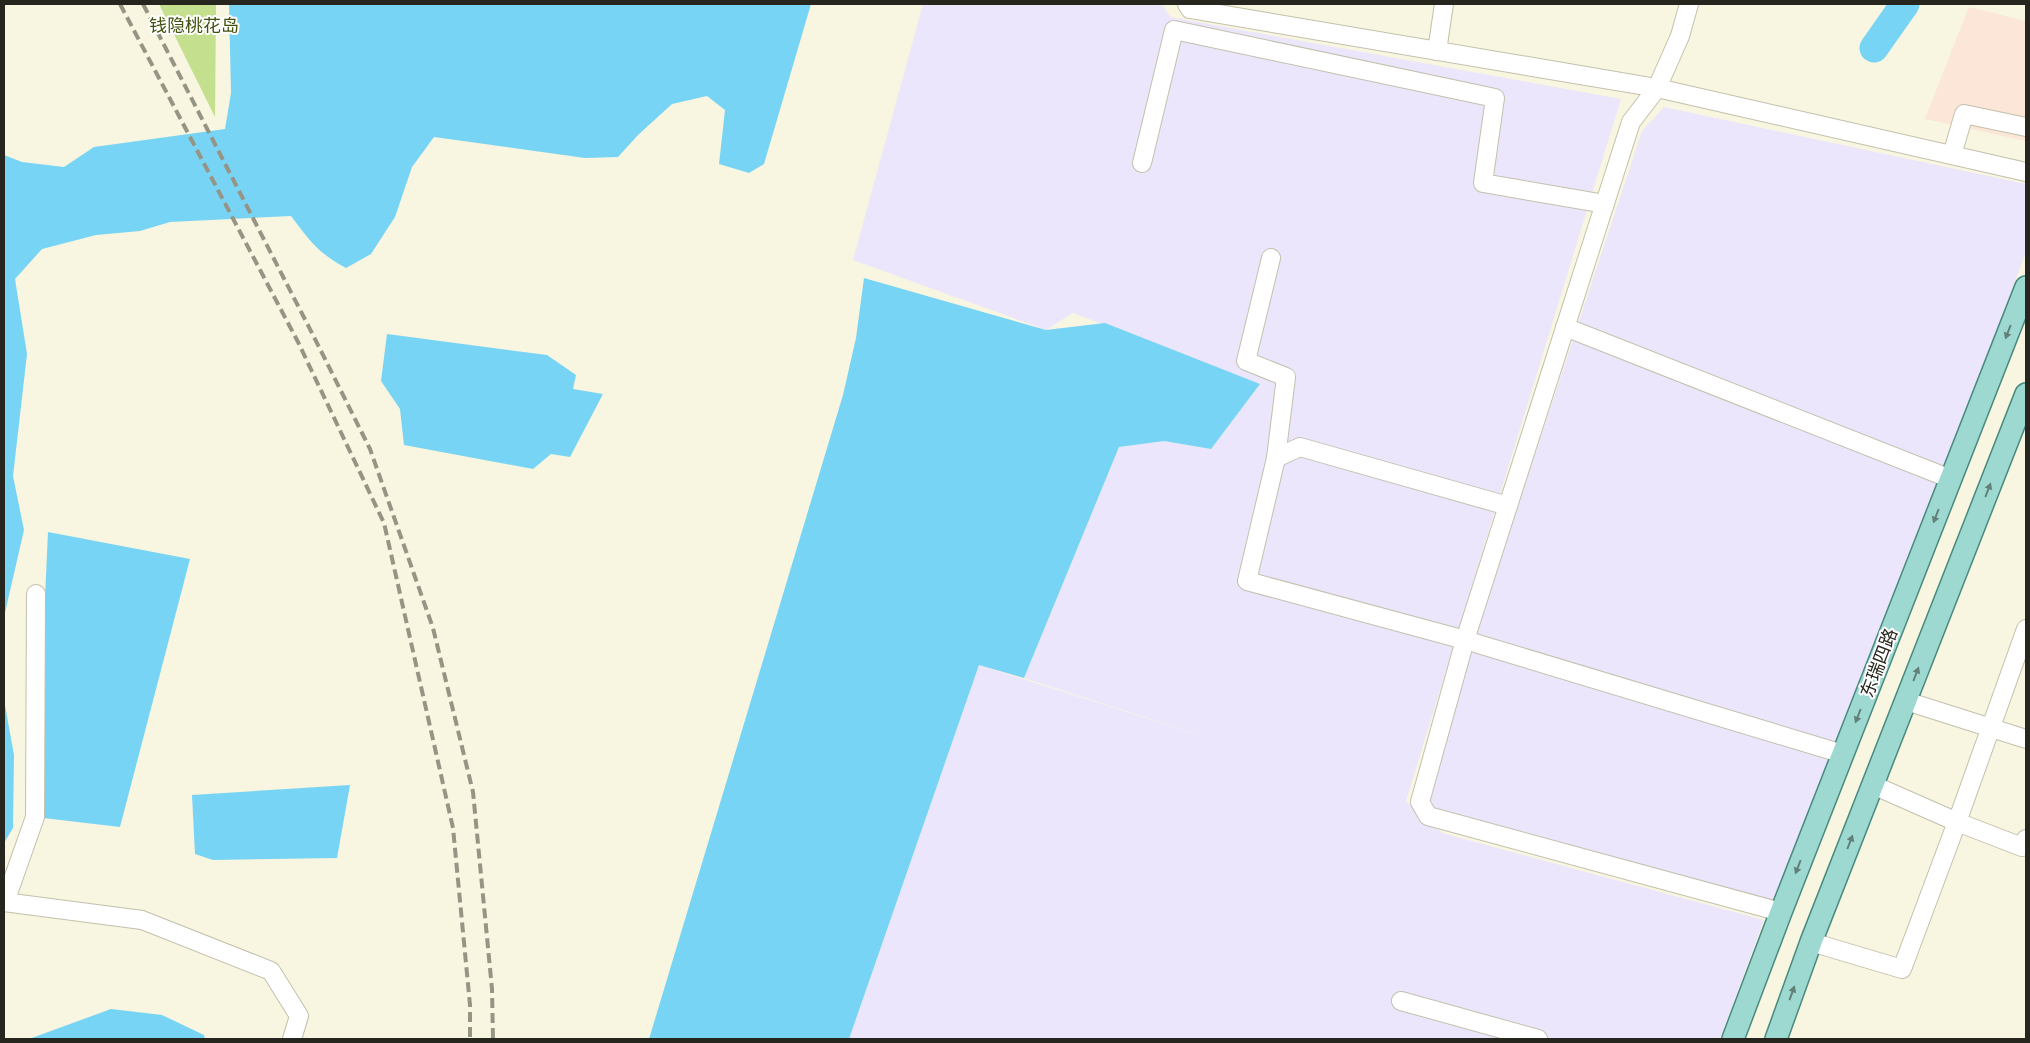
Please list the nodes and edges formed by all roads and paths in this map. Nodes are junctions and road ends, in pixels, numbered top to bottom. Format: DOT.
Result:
graph roads {
  1 [pos="1187,4"];
  2 [pos="1444,4"];
  3 [pos="1690,4"];
  4 [pos="1437,51"];
  5 [pos="1657,88"];
  6 [pos="2026,127"];
  7 [pos="1952,155"];
  8 [pos="1142,163"];
  9 [pos="2026,172"];
  10 [pos="1605,204"];
  11 [pos="1271,258"];
  12 [pos="2026,287"];
  13 [pos="1565,328"];
  14 [pos="2026,394"];
  15 [pos="1276,458"];
  16 [pos="1951,479"];
  17 [pos="1508,506"];
  18 [pos="36,594"];
  19 [pos="2026,629"];
  20 [pos="1465,640"];
  21 [pos="1906,700"];
  22 [pos="1992,728"];
  23 [pos="2026,739"];
  24 [pos="1843,754"];
  25 [pos="1873,784"];
  26 [pos="1957,822"];
  27 [pos="2026,839"];
  28 [pos="4,902"];
  29 [pos="1781,912"];
  30 [pos="1811,942"];
  31 [pos="1401,1001"];
  32 [pos="292,1039"];
  33 [pos="1538,1039"];
  34 [pos="1733,1039"];
  35 [pos="1776,1039"];
  1 -- 4 [label="street"];
  2 -- 4 [label="street"];
  3 -- 5 [label="street"];
  4 -- 5 [label="street"];
  5 -- 7 [label="street"];
  5 -- 10 [label="street"];
  6 -- 7 [label="street"];
  7 -- 9 [label="street"];
  8 -- 10 [label="street"];
  10 -- 13 [label="street"];
  11 -- 15 [label="street"];
  12 -- 16 [label="main road, 东瑞四路, one-way"];
  13 -- 16 [label="street"];
  13 -- 17 [label="street"];
  21 -- 14 [label="main road, one-way"];
  15 -- 17 [label="street"];
  15 -- 20 [label="street"];
  16 -- 24 [label="main road, 东瑞四路, one-way"];
  17 -- 20 [label="street"];
  18 -- 28 [label="street"];
  19 -- 22 [label="street"];
  20 -- 24 [label="street"];
  20 -- 29 [label="street"];
  21 -- 22 [label="street"];
  21 -- 25 [label="main road"];
  22 -- 23 [label="street"];
  22 -- 26 [label="street"];
  24 -- 29 [label="main road, 东瑞四路, one-way"];
  25 -- 26 [label="street"];
  30 -- 25 [label="main road, one-way"];
  26 -- 27 [label="street"];
  26 -- 30 [label="street"];
  28 -- 32 [label="street"];
  29 -- 34 [label="main road, 东瑞四路"];
  35 -- 30 [label="main road, one-way"];
  31 -- 33 [label="street"];
}
